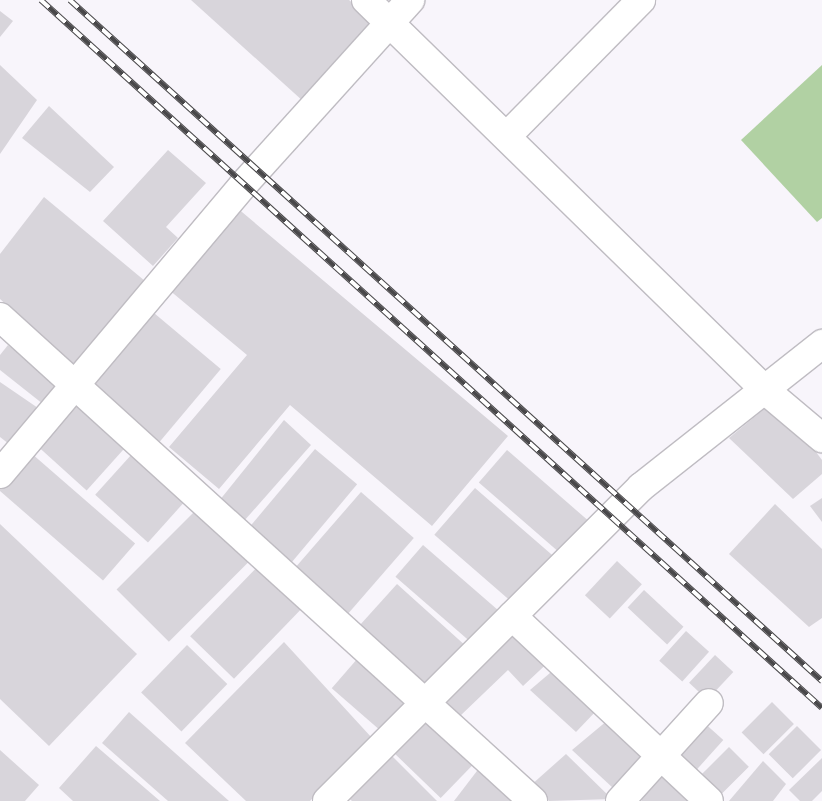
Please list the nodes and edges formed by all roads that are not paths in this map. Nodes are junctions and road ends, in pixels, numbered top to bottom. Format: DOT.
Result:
graph roads {
  1 [pos="366,0"];
  2 [pos="410,0"];
  3 [pos="641,0"];
  4 [pos="390,22"];
  5 [pos="507,136"];
  6 [pos="0,317"];
  7 [pos="822,344"];
  8 [pos="76,384"];
  9 [pos="765,390"];
  10 [pos="822,438"];
  11 [pos="0,474"];
  12 [pos="512,616"];
  13 [pos="425,703"];
  14 [pos="709,703"];
  15 [pos="661,755"];
  16 [pos="326,801"];
  17 [pos="533,801"];
  18 [pos="620,801"];
  19 [pos="709,801"];
  1 -- 4 [label="street"];
  2 -- 4 [label="street"];
  3 -- 5 [label="street"];
  4 -- 5 [label="street"];
  4 -- 8 [label="street"];
  5 -- 9 [label="street"];
  6 -- 8 [label="street"];
  7 -- 9 [label="street"];
  8 -- 11 [label="street"];
  8 -- 13 [label="street"];
  9 -- 10 [label="street"];
  9 -- 12 [label="street"];
  12 -- 13 [label="street"];
  12 -- 15 [label="street"];
  13 -- 16 [label="street"];
  13 -- 17 [label="street"];
  14 -- 15 [label="street"];
  15 -- 18 [label="street"];
  15 -- 19 [label="street"];
}
